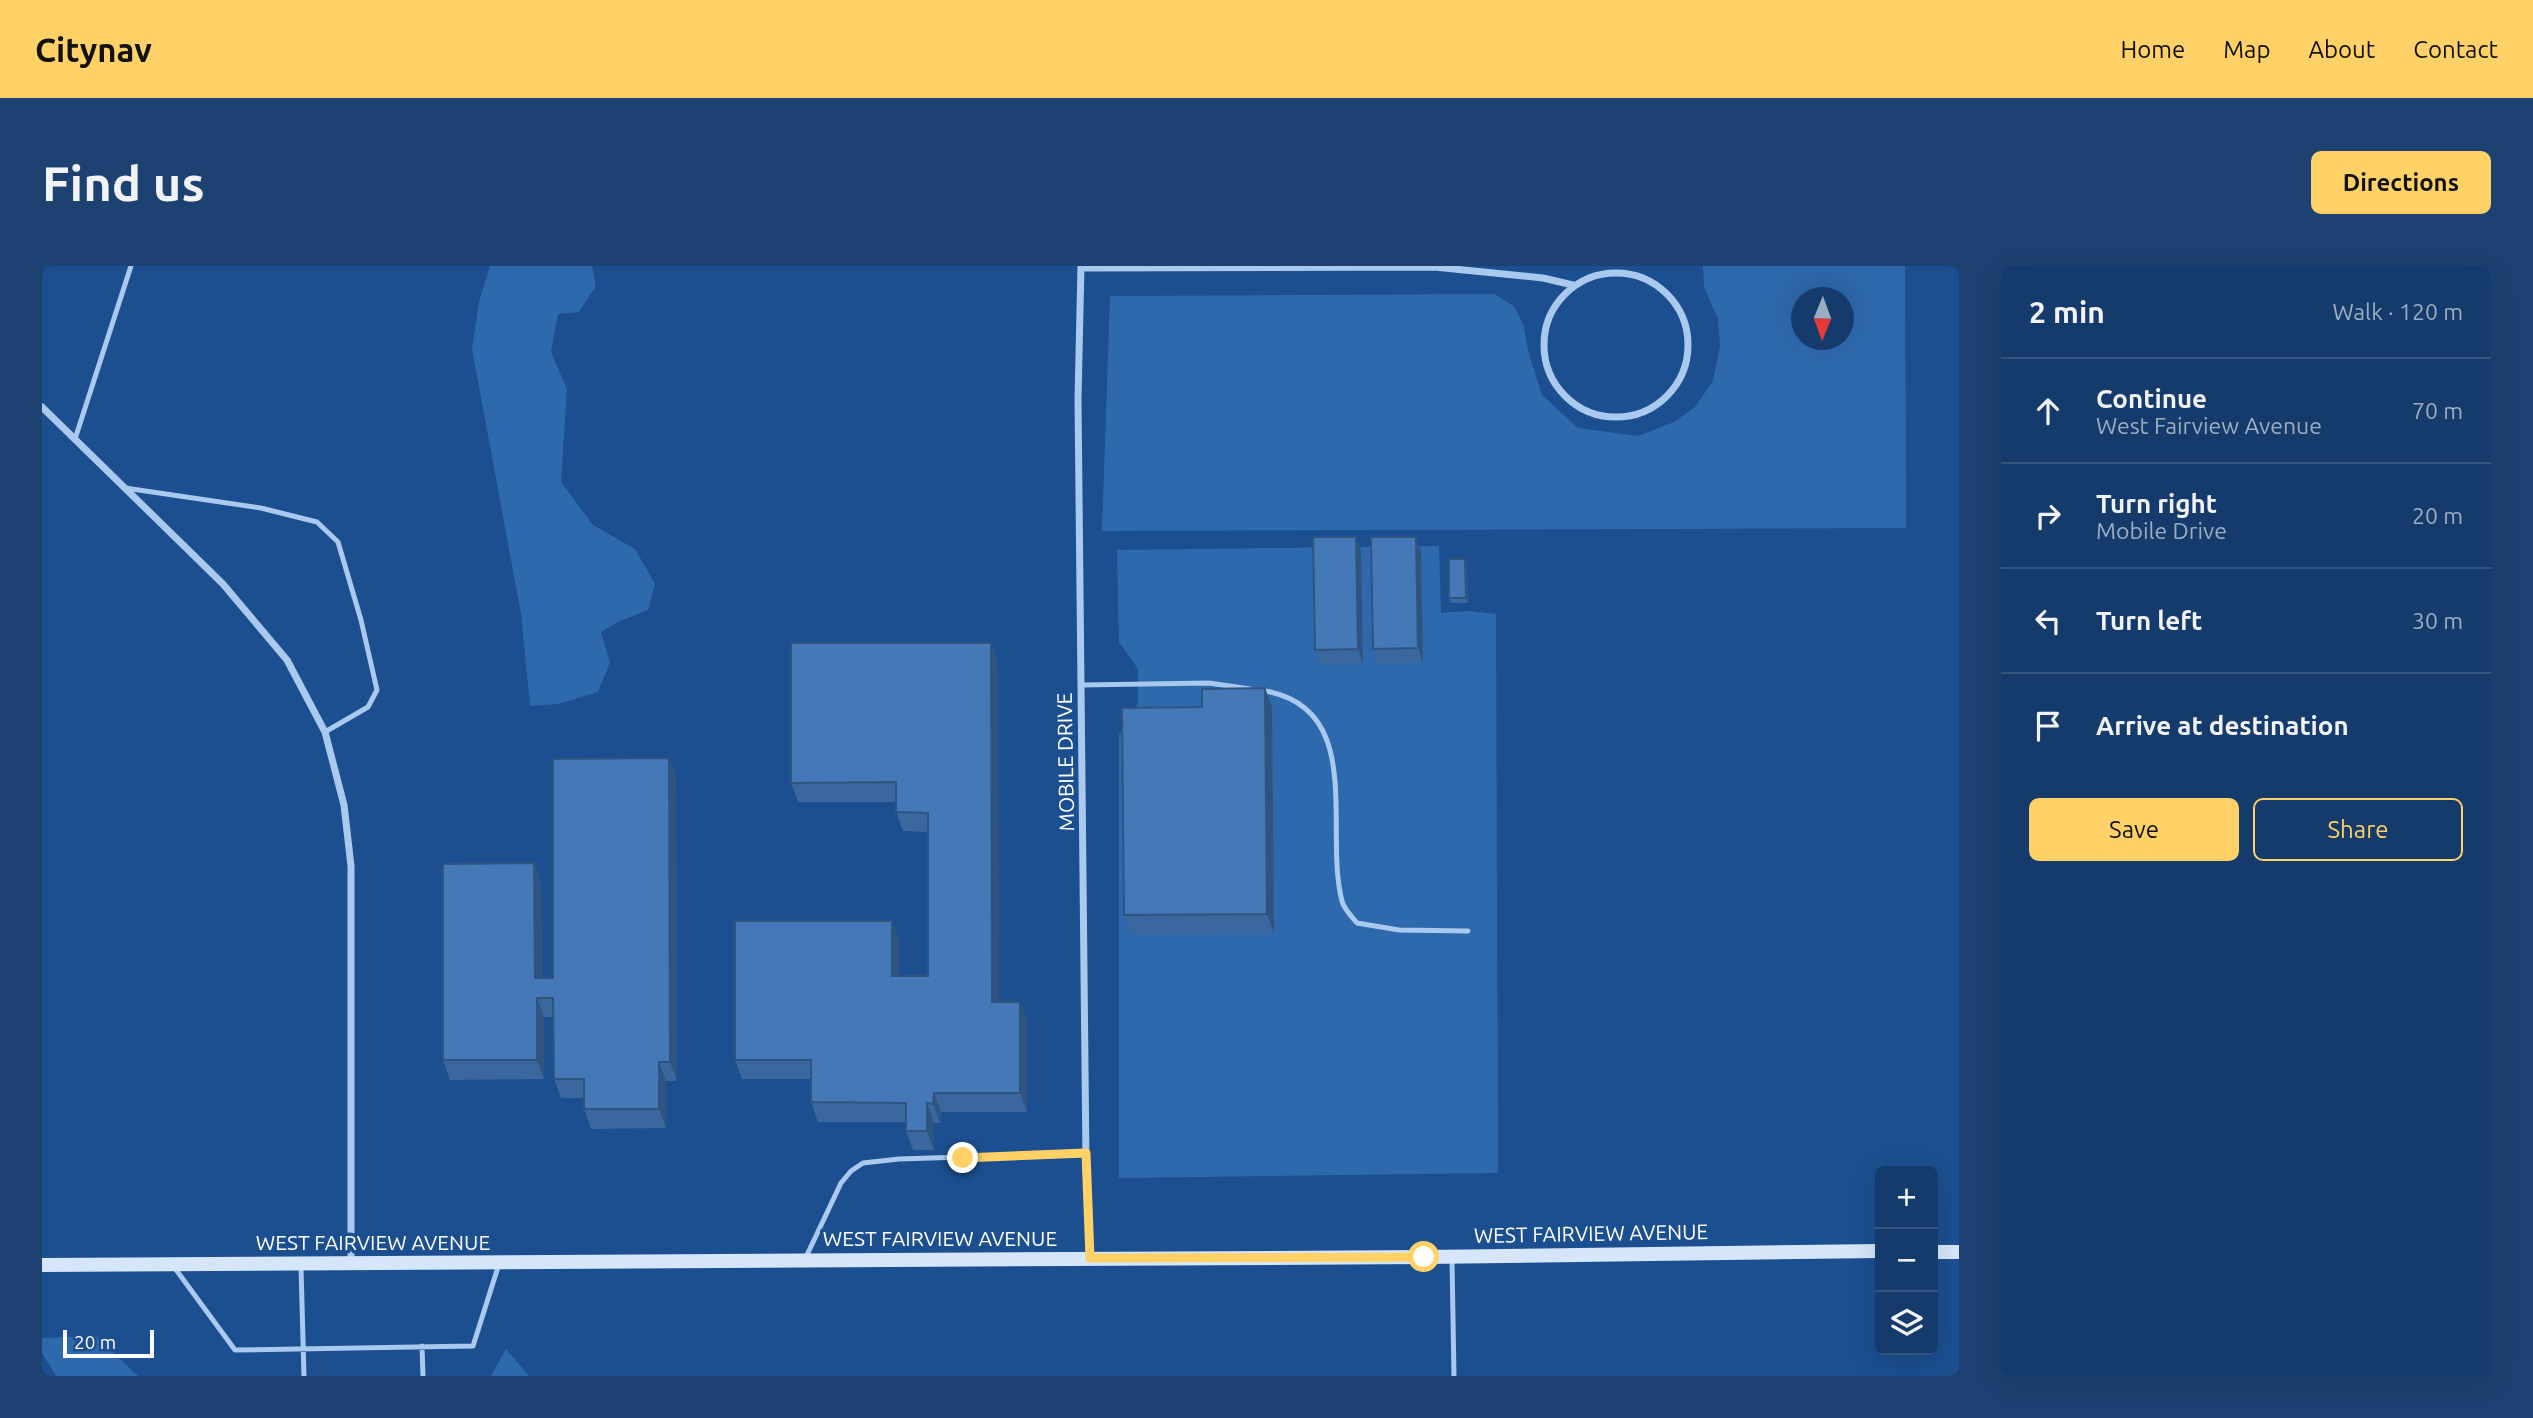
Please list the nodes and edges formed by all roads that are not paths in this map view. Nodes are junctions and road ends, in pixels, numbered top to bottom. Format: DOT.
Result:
graph roads {
  1 [pos="131,266"];
  2 [pos="1081,267"];
  3 [pos="1181,267"];
  4 [pos="1573,285"];
  5 [pos="42,407"];
  6 [pos="75,439"];
  7 [pos="125,488"];
  8 [pos="1082,685"];
  9 [pos="325,732"];
  10 [pos="1468,931"];
  11 [pos="1086,1153"];
  12 [pos="1875,1251"];
  13 [pos="1938,1252"];
  14 [pos="1959,1252"];
  15 [pos="1452,1256"];
  16 [pos="1090,1258"];
  17 [pos="805,1260"];
  18 [pos="500,1262"];
  19 [pos="351,1263"];
  20 [pos="173,1264"];
  21 [pos="301,1264"];
  22 [pos="42,1265"];
  23 [pos="422,1346"];
  24 [pos="304,1348"];
  25 [pos="304,1376"];
  26 [pos="423,1376"];
  27 [pos="1454,1376"];
  1 -- 6 [label="lane"];
  2 -- 3 [label="street"];
  2 -- 8 [label="street, MOBILE DRIVE"];
  3 -- 4 [label="street"];
  4 -- 4 [label="street"];
  5 -- 6 [label="street"];
  6 -- 7 [label="street"];
  7 -- 9 [label="street"];
  7 -- 9 [label="lane"];
  8 -- 10 [label="lane"];
  8 -- 11 [label="street, MOBILE DRIVE"];
  9 -- 19 [label="street"];
  11 -- 16 [label="street, MOBILE DRIVE"];
  11 -- 17 [label="lane"];
  12 -- 15 [label="main road, WEST FAIRVIEW AVENUE"];
  13 -- 14 [label="main road"];
  15 -- 16 [label="main road, WEST FAIRVIEW AVENUE"];
  15 -- 27 [label="lane"];
  16 -- 17 [label="main road, WEST FAIRVIEW AVENUE"];
  17 -- 18 [label="main road, WEST FAIRVIEW AVENUE"];
  18 -- 19 [label="main road, WEST FAIRVIEW AVENUE"];
  18 -- 23 [label="lane"];
  19 -- 21 [label="main road, WEST FAIRVIEW AVENUE"];
  20 -- 21 [label="main road, WEST FAIRVIEW AVENUE"];
  20 -- 22 [label="main road, WEST FAIRVIEW AVENUE"];
  20 -- 24 [label="lane"];
  21 -- 24 [label="lane"];
  23 -- 24 [label="lane"];
  23 -- 26 [label="lane"];
  24 -- 25 [label="lane"];
}
